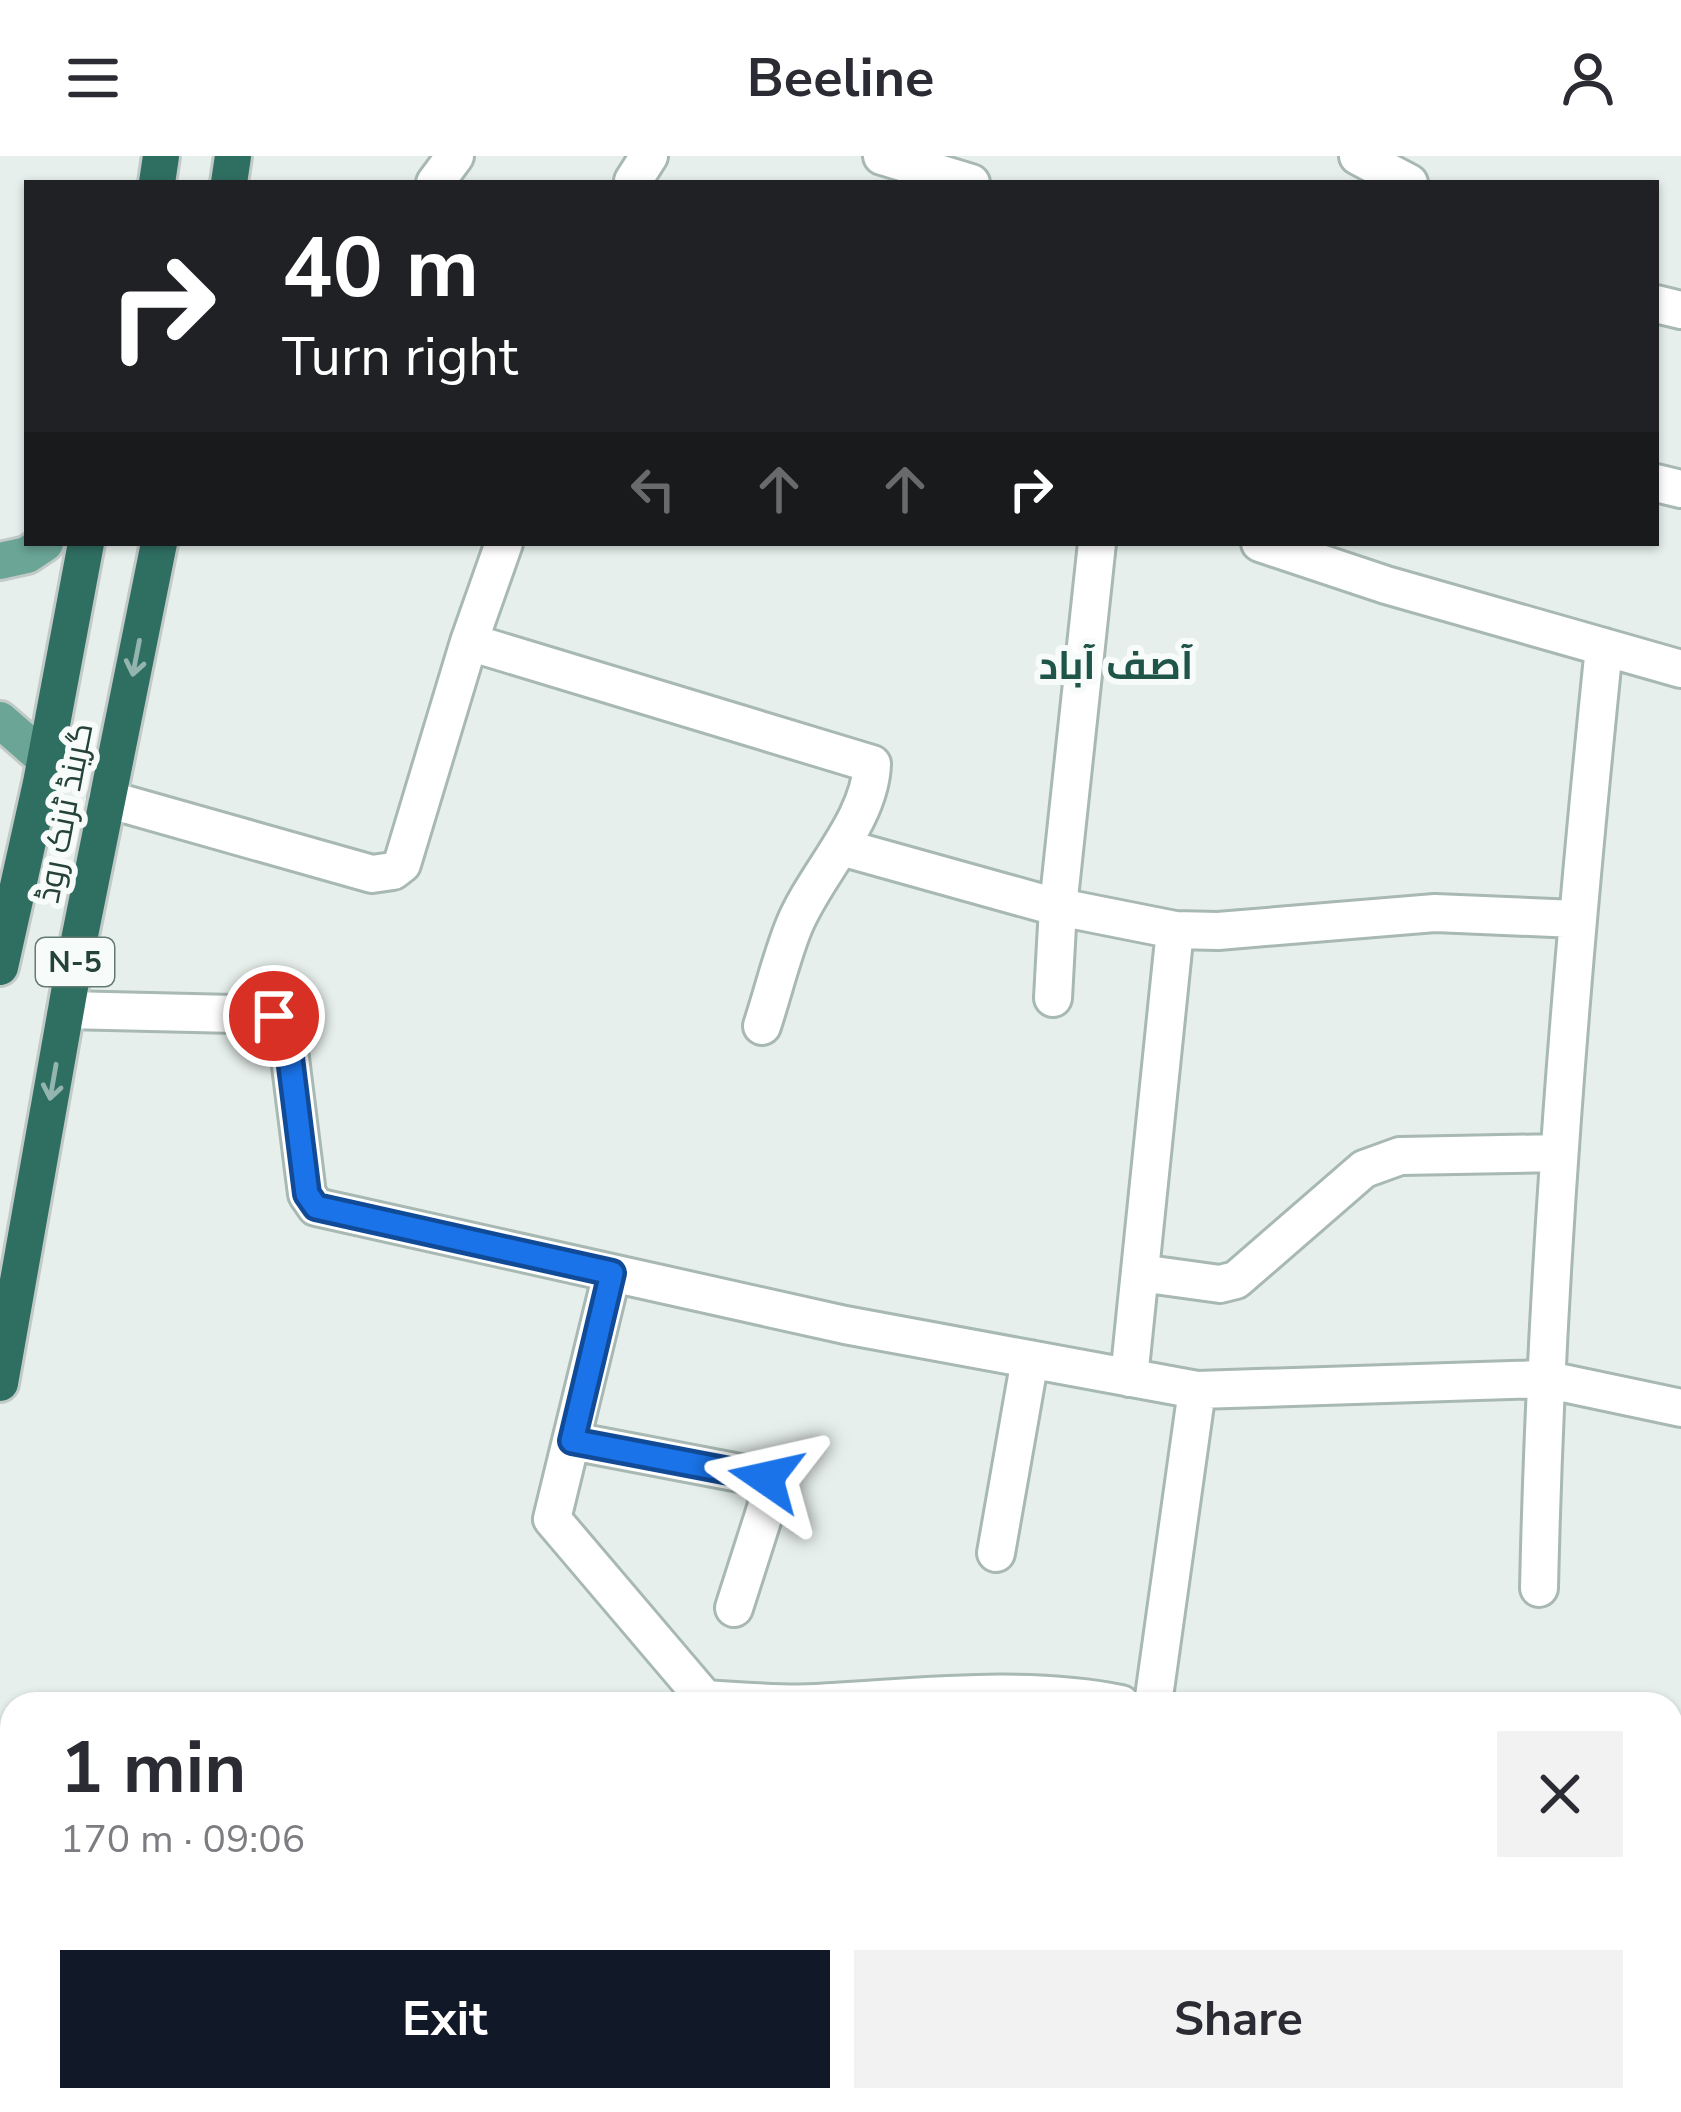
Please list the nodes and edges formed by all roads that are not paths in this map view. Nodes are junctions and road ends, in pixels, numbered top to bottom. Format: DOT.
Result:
graph roads {
  1 [pos="882,156"];
  2 [pos="1358,156"];
  3 [pos="961,180"];
  4 [pos="1403,180"];
  5 [pos="40,546"];
  6 [pos="85,546"];
  7 [pos="158,546"];
  8 [pos="503,546"];
  9 [pos="1097,546"];
  10 [pos="1281,546"];
  11 [pos="0,561"];
  12 [pos="469,642"];
  13 [pos="1604,647"];
  14 [pos="1681,669"];
  15 [pos="0,720"];
  16 [pos="46,760"];
  17 [pos="107,799"];
  18 [pos="841,847"];
  19 [pos="1058,907"];
  20 [pos="1576,919"];
  21 [pos="1174,930"];
  22 [pos="0,967"];
  23 [pos="1053,998"];
  24 [pos="66,1010"];
  25 [pos="762,1026"];
  26 [pos="1559,1153"];
  27 [pos="612,1273"];
  28 [pos="1140,1273"];
  29 [pos="1030,1359"];
  30 [pos="1129,1378"];
  31 [pos="1544,1378"];
  32 [pos="0,1383"];
  33 [pos="1197,1390"];
  34 [pos="1681,1408"];
  35 [pos="572,1441"];
  36 [pos="996,1553"];
  37 [pos="1539,1588"];
  38 [pos="734,1608"];
  39 [pos="699,1692"];
  40 [pos="1155,1692"];
  1 -- 3 [label="street"];
  2 -- 4 [label="street"];
  5 -- 11 [label="main road"];
  6 -- 16 [label="highway, گرینڈ ٹرنک روڈ / N-5"];
  7 -- 17 [label="highway, گرینڈ ٹرنک روڈ / N-5, one-way"];
  8 -- 12 [label="street"];
  9 -- 19 [label="street"];
  10 -- 13 [label="street"];
  12 -- 17 [label="street"];
  12 -- 18 [label="street"];
  13 -- 14 [label="street"];
  13 -- 20 [label="street"];
  15 -- 16 [label="main road"];
  16 -- 22 [label="highway, گرینڈ ٹرنک روڈ / N-5"];
  17 -- 24 [label="highway, گرینڈ ٹرنک روڈ / N-5"];
  18 -- 19 [label="street"];
  18 -- 25 [label="street"];
  19 -- 21 [label="street"];
  19 -- 23 [label="street"];
  20 -- 21 [label="street"];
  20 -- 26 [label="street"];
  21 -- 28 [label="street"];
  24 -- 27 [label="street"];
  24 -- 32 [label="highway, گرینڈ ٹرنک روڈ / N-5, one-way"];
  26 -- 28 [label="street"];
  26 -- 31 [label="street"];
  27 -- 29 [label="street"];
  27 -- 35 [label="street"];
  28 -- 30 [label="street"];
  29 -- 30 [label="street"];
  29 -- 36 [label="street"];
  30 -- 33 [label="street"];
  31 -- 33 [label="street"];
  31 -- 34 [label="street"];
  31 -- 37 [label="street"];
  33 -- 40 [label="street"];
  35 -- 38 [label="street"];
  35 -- 39 [label="street"];
}
